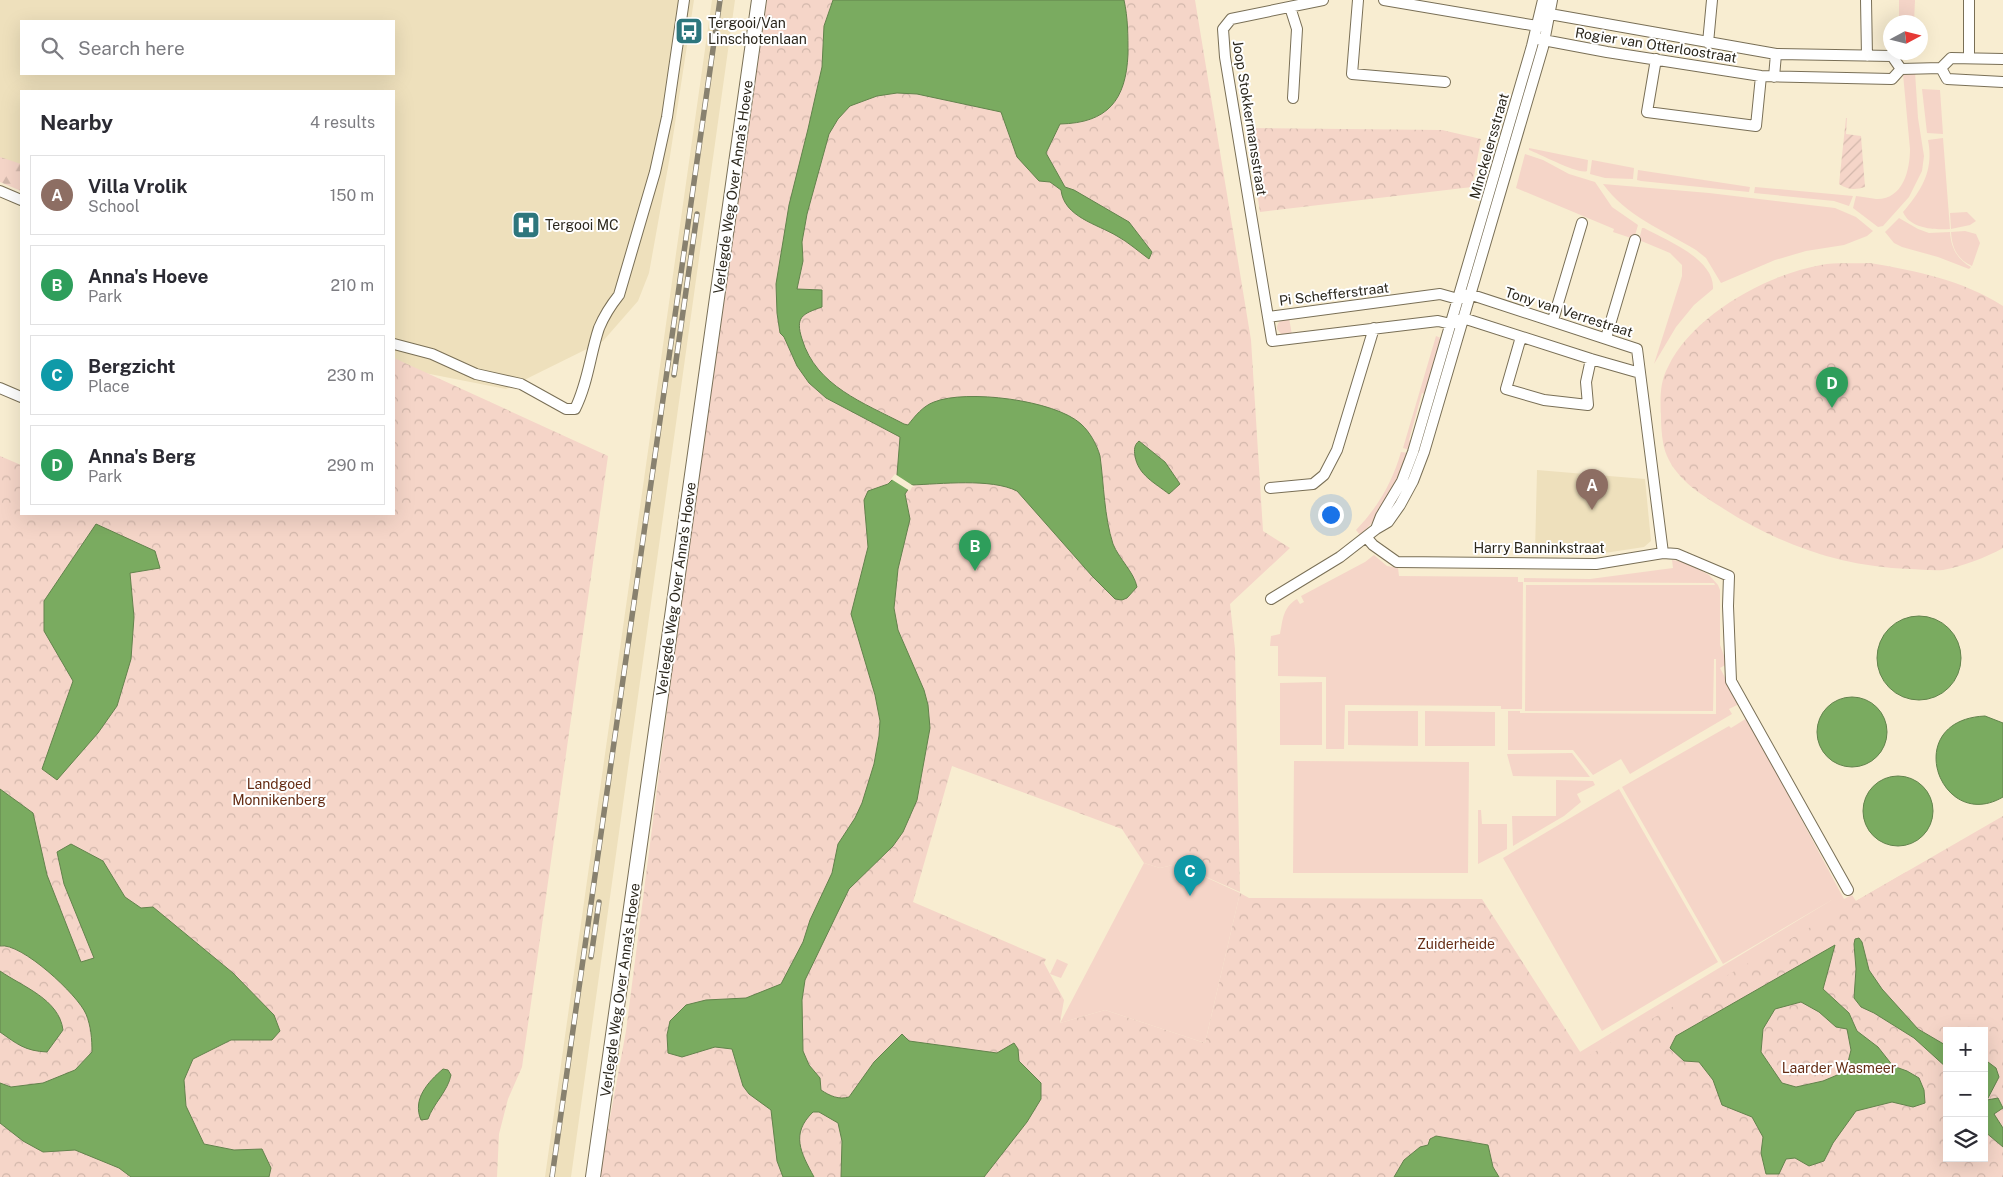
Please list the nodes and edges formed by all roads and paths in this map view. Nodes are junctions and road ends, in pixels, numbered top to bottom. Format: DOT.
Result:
graph roads {
  1 [pos="684,0"];
  2 [pos="759,0"];
  3 [pos="1323,0"];
  4 [pos="1358,0"];
  5 [pos="1384,0"];
  6 [pos="1543,0"];
  7 [pos="1552,0"];
  8 [pos="1712,0"];
  9 [pos="1866,0"];
  10 [pos="1969,0"];
  11 [pos="1290,7"];
  12 [pos="1544,13"];
  13 [pos="1541,26"];
  14 [pos="1539,39"];
  15 [pos="1708,43"];
  16 [pos="1776,54"];
  17 [pos="1867,56"];
  18 [pos="1969,58"];
  19 [pos="1656,59"];
  20 [pos="2003,59"];
  21 [pos="1941,68"];
  22 [pos="1901,69"];
  23 [pos="1761,76"];
  24 [pos="1774,76"];
  25 [pos="1445,82"];
  26 [pos="2003,82"];
  27 [pos="1293,98"];
  28 [pos="0,192"];
  29 [pos="20,200"];
  30 [pos="1582,223"];
  31 [pos="1635,240"];
  32 [pos="1469,294"];
  33 [pos="1458,299"];
  34 [pos="1268,317"];
  35 [pos="1462,318"];
  36 [pos="1553,320"];
  37 [pos="1451,324"];
  38 [pos="1374,328"];
  39 [pos="1521,337"];
  40 [pos="1606,338"];
  41 [pos="395,344"];
  42 [pos="1591,359"];
  43 [pos="1640,373"];
  44 [pos="0,388"];
  45 [pos="20,397"];
  46 [pos="1270,488"];
  47 [pos="1376,529"];
  48 [pos="1367,538"];
  49 [pos="1663,553"];
  50 [pos="1271,599"];
  51 [pos="1848,890"];
  52 [pos="593,1177"];
  1 -- 41 [label="street"];
  2 -- 52 [label="main road, Verlegde Weg Over Anna's Hoeve"];
  3 -- 11 [label="street, Joop Stokkermansstraat"];
  4 -- 25 [label="street"];
  5 -- 13 [label="street"];
  6 -- 12 [label="street, Minckelersstraat"];
  7 -- 12 [label="street, Minckelersstraat"];
  8 -- 15 [label="street"];
  9 -- 17 [label="street"];
  10 -- 18 [label="street"];
  11 -- 27 [label="street"];
  11 -- 34 [label="street, Joop Stokkermansstraat"];
  12 -- 13 [label="street, Minckelersstraat"];
  12 -- 15 [label="street, Rogier van Otterloostraat"];
  13 -- 14 [label="street, Minckelersstraat"];
  14 -- 19 [label="street, Rogier van Otterloostraat"];
  14 -- 32 [label="street, Minckelersstraat"];
  14 -- 33 [label="street, Minckelersstraat"];
  15 -- 16 [label="street, Rogier van Otterloostraat"];
  16 -- 17 [label="street, Rogier van Otterloostraat"];
  16 -- 24 [label="street"];
  17 -- 22 [label="street, Rogier van Otterloostraat"];
  18 -- 20 [label="street"];
  18 -- 21 [label="street"];
  19 -- 23 [label="street, Rogier van Otterloostraat"];
  19 -- 23 [label="street"];
  21 -- 22 [label="street, Rogier van Otterloostraat"];
  21 -- 26 [label="street"];
  22 -- 24 [label="street, Rogier van Otterloostraat"];
  23 -- 24 [label="street, Rogier van Otterloostraat"];
  28 -- 29 [label="street"];
  30 -- 36 [label="street"];
  31 -- 40 [label="street"];
  32 -- 33 [label="street"];
  32 -- 35 [label="street, Minckelersstraat"];
  32 -- 36 [label="street, Tony van Verrestraat"];
  33 -- 34 [label="street, Pi Schefferstraat"];
  33 -- 37 [label="street, Minckelersstraat"];
  34 -- 38 [label="street, Pi Schefferstraat"];
  35 -- 37 [label="street"];
  35 -- 39 [label="street"];
  35 -- 47 [label="street, Minckelersstraat"];
  36 -- 40 [label="street, Tony van Verrestraat"];
  37 -- 38 [label="street, Pi Schefferstraat"];
  37 -- 47 [label="street, Minckelersstraat"];
  38 -- 46 [label="street"];
  39 -- 42 [label="street"];
  39 -- 42 [label="street"];
  40 -- 43 [label="street, Tony van Verrestraat"];
  42 -- 43 [label="street"];
  43 -- 49 [label="street, Tony van Verrestraat"];
  44 -- 45 [label="street"];
  47 -- 48 [label="street, Minckelersstraat"];
  48 -- 49 [label="street, Harry Banninkstraat"];
  48 -- 50 [label="street, Minckelersstraat"];
  49 -- 51 [label="street, Harry Banninkstraat"];
}
